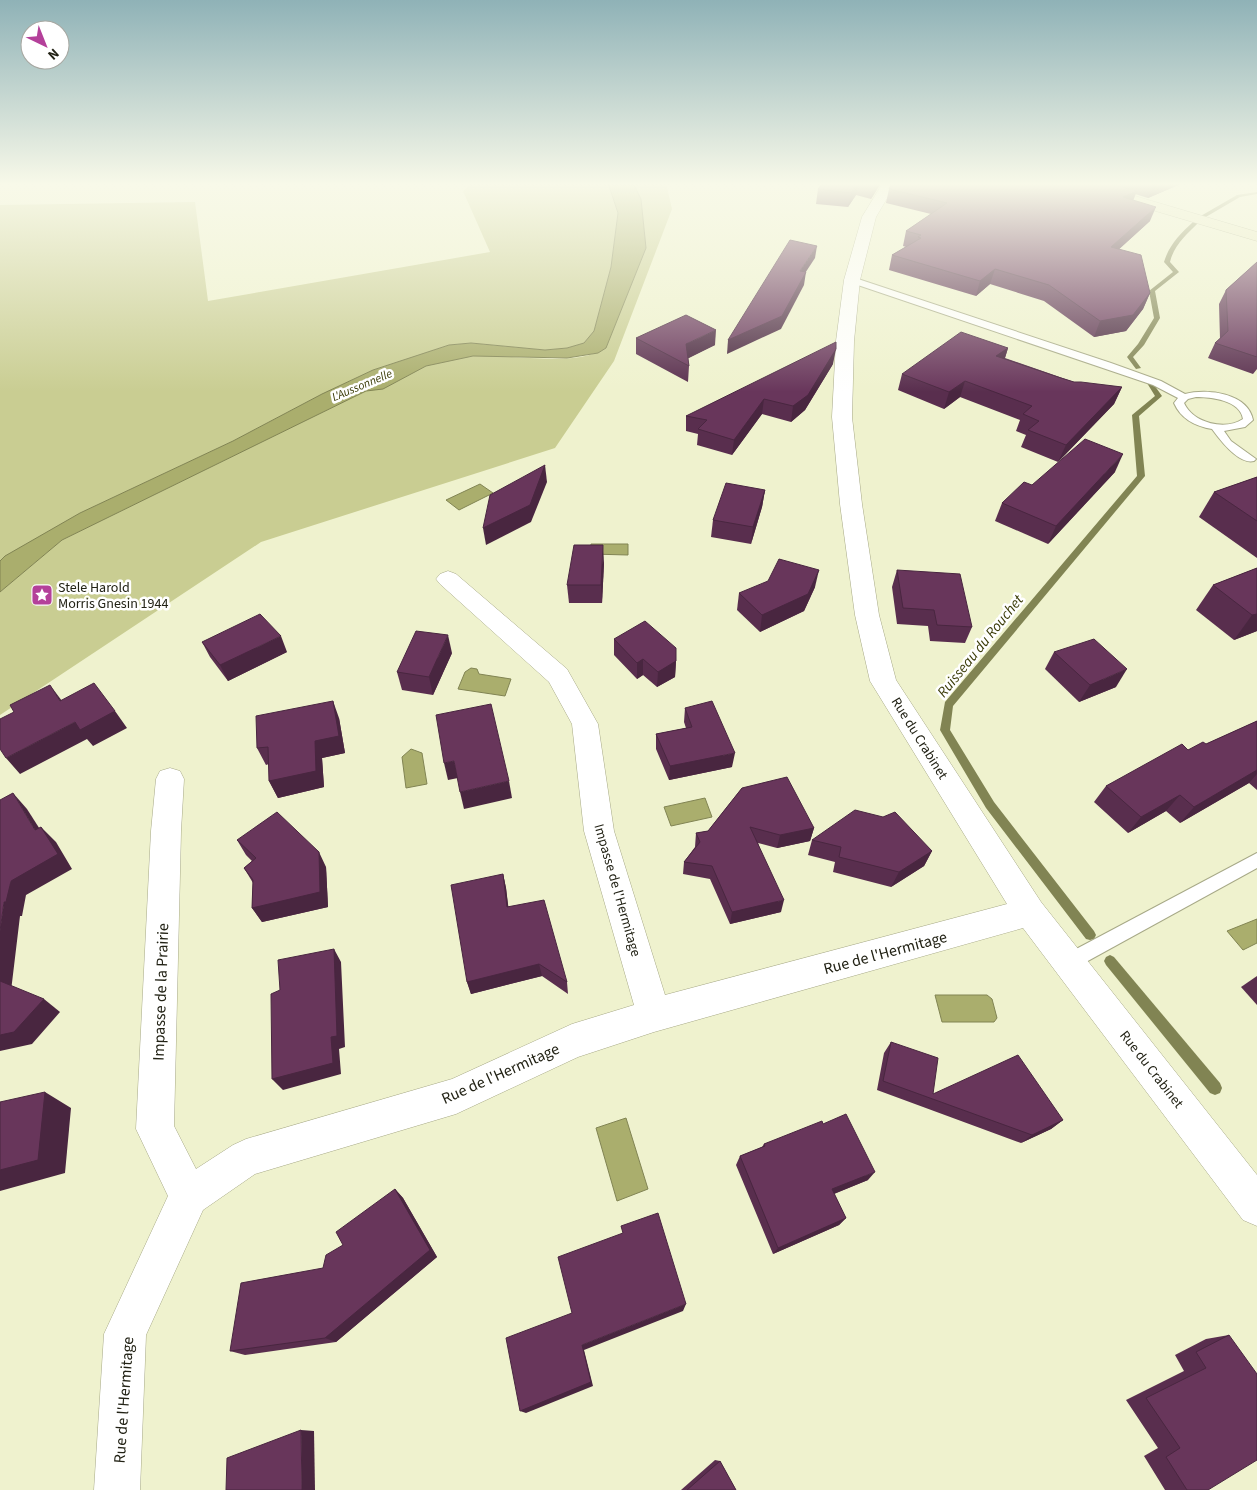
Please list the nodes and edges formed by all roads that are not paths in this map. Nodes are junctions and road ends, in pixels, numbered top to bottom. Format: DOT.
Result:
graph roads {
  1 [pos="859,253"];
  2 [pos="852,280"];
  3 [pos="1184,397"];
  4 [pos="1216,427"];
  5 [pos="1250,459"];
  6 [pos="448,579"];
  7 [pos="170,779"];
  8 [pos="1257,860"];
  9 [pos="1030,912"];
  10 [pos="1069,962"];
  11 [pos="654,1015"];
  12 [pos="1252,1191"];
  13 [pos="189,1196"];
  14 [pos="117,1490"];
  1 -- 2 [label="street, Rue du Crabinet"];
  2 -- 3 [label="lane"];
  2 -- 9 [label="street, Rue du Crabinet"];
  3 -- 4 [label="lane"];
  3 -- 4 [label="lane"];
  4 -- 5 [label="lane"];
  6 -- 11 [label="street, Impasse de l'Hermitage"];
  7 -- 13 [label="street, Impasse de la Prairie"];
  8 -- 10 [label="lane"];
  9 -- 10 [label="street, Rue du Crabinet"];
  9 -- 11 [label="street, Rue de l'Hermitage"];
  10 -- 12 [label="street, Rue du Crabinet"];
  11 -- 13 [label="street, Rue de l'Hermitage"];
  13 -- 14 [label="street, Rue de l'Hermitage"];
}
